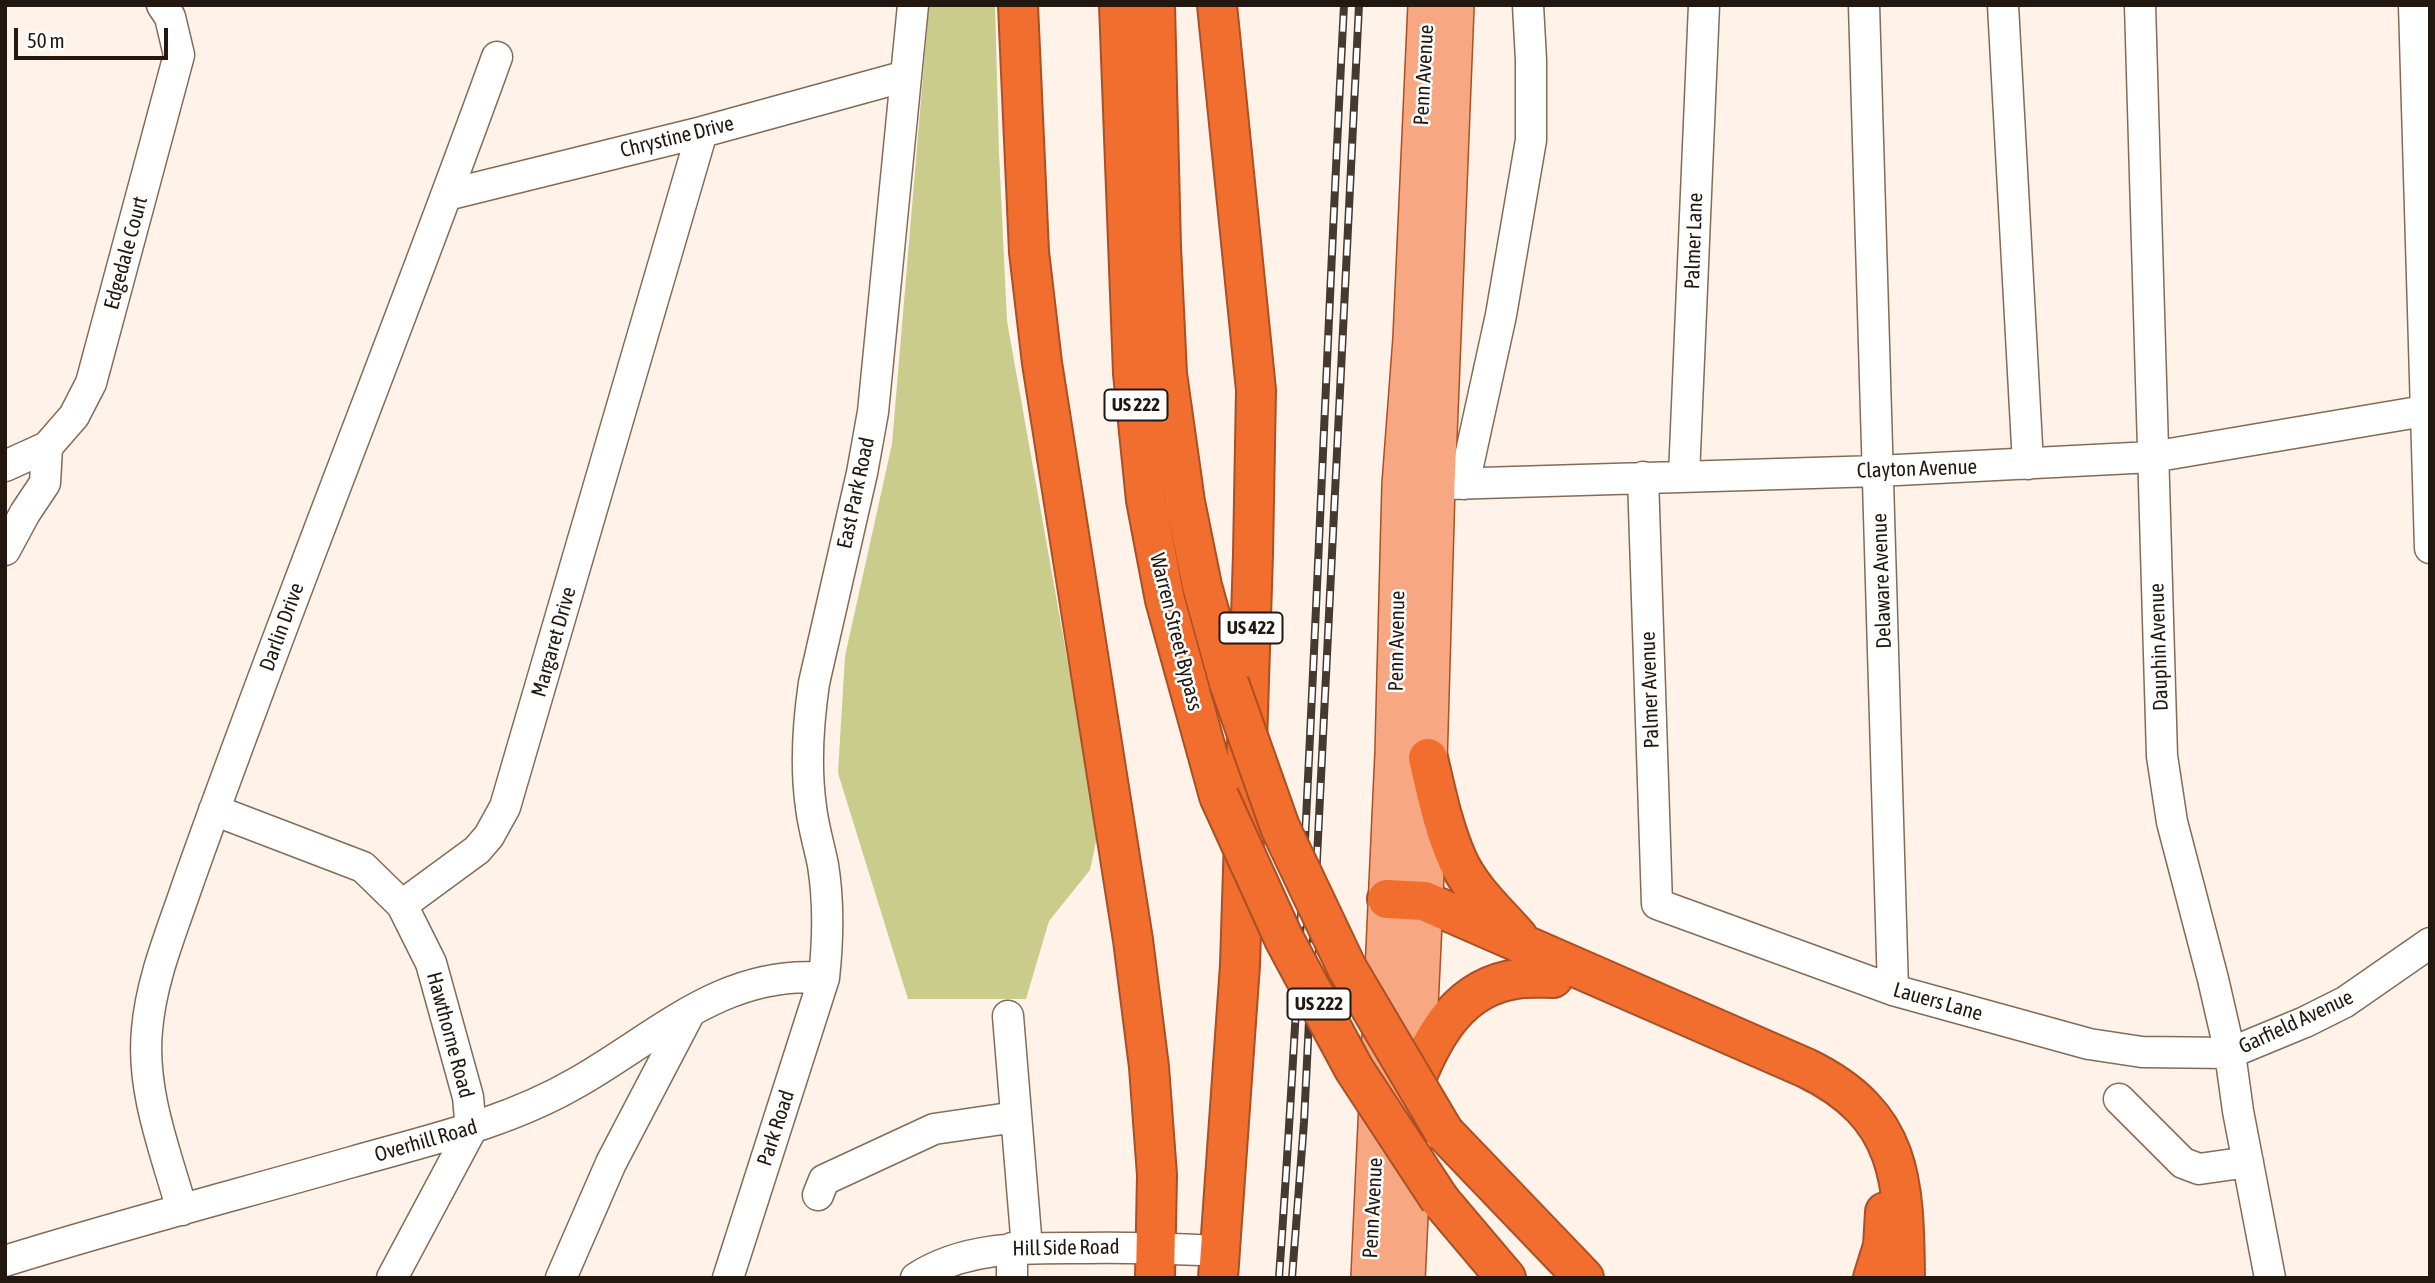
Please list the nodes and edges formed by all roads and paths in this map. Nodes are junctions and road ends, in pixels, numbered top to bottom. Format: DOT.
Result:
graph roads {
  1 [pos="162,5"];
  2 [pos="913,5"];
  3 [pos="1018,5"];
  4 [pos="1119,5"];
  5 [pos="1155,5"];
  6 [pos="1217,5"];
  7 [pos="1427,5"];
  8 [pos="1455,5"];
  9 [pos="1528,5"];
  10 [pos="1704,5"];
  11 [pos="1864,5"];
  12 [pos="2003,5"];
  13 [pos="2140,5"];
  14 [pos="2414,5"];
  15 [pos="497,57"];
  16 [pos="906,76"];
  17 [pos="702,132"];
  18 [pos="447,195"];
  19 [pos="2428,411"];
  20 [pos="47,447"];
  21 [pos="2152,457"];
  22 [pos="2028,464"];
  23 [pos="5,466"];
  24 [pos="1878,471"];
  25 [pos="1684,476"];
  26 [pos="1643,477"];
  27 [pos="1434,485"];
  28 [pos="2430,548"];
  29 [pos="5,550"];
  30 [pos="1428,758"];
  31 [pos="214,810"];
  32 [pos="1387,899"];
  33 [pos="1657,904"];
  34 [pos="402,905"];
  35 [pos="1424,911"];
  36 [pos="2430,943"];
  37 [pos="1527,946"];
  38 [pos="824,978"];
  39 [pos="1553,978"];
  40 [pos="1893,990"];
  41 [pos="690,1011"];
  42 [pos="1008,1016"];
  43 [pos="2230,1053"];
  44 [pos="1415,1082"];
  45 [pos="2119,1098"];
  46 [pos="1016,1117"];
  47 [pos="471,1130"];
  48 [pos="1444,1132"];
  49 [pos="2248,1162"];
  50 [pos="818,1195"];
  51 [pos="1440,1200"];
  52 [pos="182,1210"];
  53 [pos="1020,1248"];
  54 [pos="5,1261"];
  55 [pos="1155,1263"];
  56 [pos="1220,1264"];
  57 [pos="392,1278"];
  58 [pos="561,1278"];
  59 [pos="728,1278"];
  60 [pos="916,1278"];
  61 [pos="1012,1278"];
  62 [pos="1370,1278"];
  63 [pos="1406,1278"];
  64 [pos="1494,1278"];
  65 [pos="1506,1278"];
  66 [pos="1551,1278"];
  67 [pos="1584,1278"];
  68 [pos="1873,1278"];
  69 [pos="1905,1278"];
  70 [pos="2270,1278"];
  1 -- 20 [label="street, Edgedale Court"];
  2 -- 16 [label="street, East Park Road"];
  3 -- 55 [label="highway"];
  4 -- 51 [label="highway, Warren Street Bypass / US 222, bridge"];
  5 -- 48 [label="highway, Warren Street Bypass / US 222, bridge"];
  6 -- 56 [label="highway, US 422"];
  7 -- 27 [label="main road, Penn Avenue"];
  8 -- 27 [label="main road, Penn Avenue"];
  9 -- 27 [label="street"];
  10 -- 25 [label="street, Palmer Lane"];
  11 -- 24 [label="street, Delaware Avenue"];
  12 -- 22 [label="street"];
  13 -- 21 [label="street, Dauphin Avenue"];
  14 -- 19 [label="street"];
  15 -- 18 [label="street, Darlin Drive"];
  16 -- 17 [label="street, Chrystine Drive"];
  16 -- 38 [label="street, East Park Road"];
  17 -- 18 [label="street, Chrystine Drive"];
  17 -- 34 [label="street, Margaret Drive"];
  18 -- 31 [label="street, Darlin Drive"];
  19 -- 21 [label="street, Clayton Avenue"];
  19 -- 28 [label="street"];
  20 -- 23 [label="street, Edgedale Court"];
  20 -- 29 [label="street"];
  21 -- 22 [label="street, Clayton Avenue"];
  21 -- 43 [label="street, Dauphin Avenue"];
  22 -- 24 [label="street, Clayton Avenue"];
  24 -- 25 [label="street, Clayton Avenue"];
  24 -- 40 [label="street, Delaware Avenue"];
  25 -- 26 [label="street, Clayton Avenue"];
  26 -- 27 [label="street, Clayton Avenue"];
  26 -- 33 [label="street, Palmer Avenue"];
  27 -- 30 [label="main road, Penn Avenue"];
  27 -- 32 [label="main road, Penn Avenue"];
  30 -- 35 [label="main road, Penn Avenue"];
  30 -- 37 [label="highway"];
  31 -- 34 [label="street"];
  31 -- 52 [label="street, Darlin Drive"];
  32 -- 35 [label="highway"];
  32 -- 62 [label="main road, Penn Avenue"];
  33 -- 40 [label="street, Lauers Lane"];
  34 -- 47 [label="street, Hawthorne Road"];
  35 -- 37 [label="highway"];
  35 -- 39 [label="highway"];
  35 -- 44 [label="main road, Penn Avenue"];
  36 -- 43 [label="street, Garfield Avenue"];
  37 -- 69 [label="highway"];
  38 -- 41 [label="street, Overhill Road"];
  38 -- 59 [label="street, Park Road"];
  39 -- 44 [label="highway"];
  39 -- 68 [label="highway"];
  40 -- 43 [label="street, Lauers Lane"];
  41 -- 47 [label="street, Overhill Road"];
  41 -- 58 [label="street"];
  42 -- 46 [label="street"];
  43 -- 49 [label="street, Dauphin Avenue"];
  44 -- 63 [label="main road, Penn Avenue"];
  45 -- 49 [label="street"];
  46 -- 50 [label="street"];
  46 -- 53 [label="street"];
  47 -- 52 [label="street, Overhill Road"];
  47 -- 57 [label="street"];
  48 -- 66 [label="highway, US 222"];
  48 -- 67 [label="highway"];
  49 -- 70 [label="street, Dauphin Avenue"];
  51 -- 64 [label="highway"];
  51 -- 65 [label="highway, US 222"];
  52 -- 54 [label="street, Overhill Road"];
  53 -- 55 [label="street, Hill Side Road"];
  53 -- 60 [label="street, Hill Side Road"];
  53 -- 61 [label="street"];
  55 -- 56 [label="street, Hill Side Road"];
}
